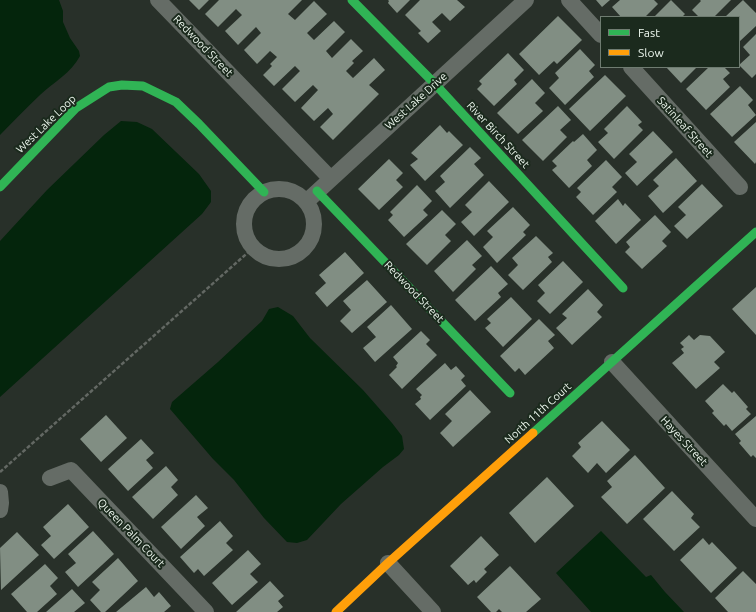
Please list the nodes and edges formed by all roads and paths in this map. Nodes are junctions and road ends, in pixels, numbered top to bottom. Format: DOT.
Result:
graph roads {
  1 [pos="158,0"];
  2 [pos="352,0"];
  3 [pos="526,0"];
  4 [pos="569,0"];
  5 [pos="600,34"];
  6 [pos="632,68"];
  7 [pos="435,84"];
  8 [pos="331,179"];
  9 [pos="0,187"];
  10 [pos="740,187"];
  11 [pos="264,192"];
  12 [pos="312,197"];
  13 [pos="756,232"];
  14 [pos="253,248"];
  15 [pos="623,288"];
  16 [pos="612,362"];
  17 [pos="510,393"];
  18 [pos="0,472"];
  19 [pos="50,478"];
  20 [pos="0,492"];
  21 [pos="0,510"];
  22 [pos="756,519"];
  23 [pos="388,563"];
  24 [pos="206,612"];
  25 [pos="336,612"];
  26 [pos="433,612"];
  1 -- 8 [label="street, Redwood Street"];
  2 -- 7 [label="street, River Birch Street"];
  3 -- 7 [label="street, West Lake Drive"];
  4 -- 5 [label="street"];
  6 -- 10 [label="street, Satinleaf Street"];
  7 -- 8 [label="street, West Lake Drive"];
  7 -- 15 [label="street, River Birch Street"];
  8 -- 12 [label="street, West Lake Drive"];
  9 -- 11 [label="street, West Lake Loop"];
  11 -- 12 [label="street"];
  11 -- 14 [label="street"];
  12 -- 14 [label="street"];
  12 -- 17 [label="street, Redwood Street"];
  13 -- 16 [label="street, North 11th Court"];
  14 -- 18 [label="path"];
  16 -- 22 [label="street, Hayes Street"];
  16 -- 23 [label="street, North 11th Court"];
  19 -- 24 [label="street, Queen Palm Court"];
  20 -- 21 [label="street"];
  23 -- 25 [label="street, North 11th Court"];
  23 -- 26 [label="street"];
}
